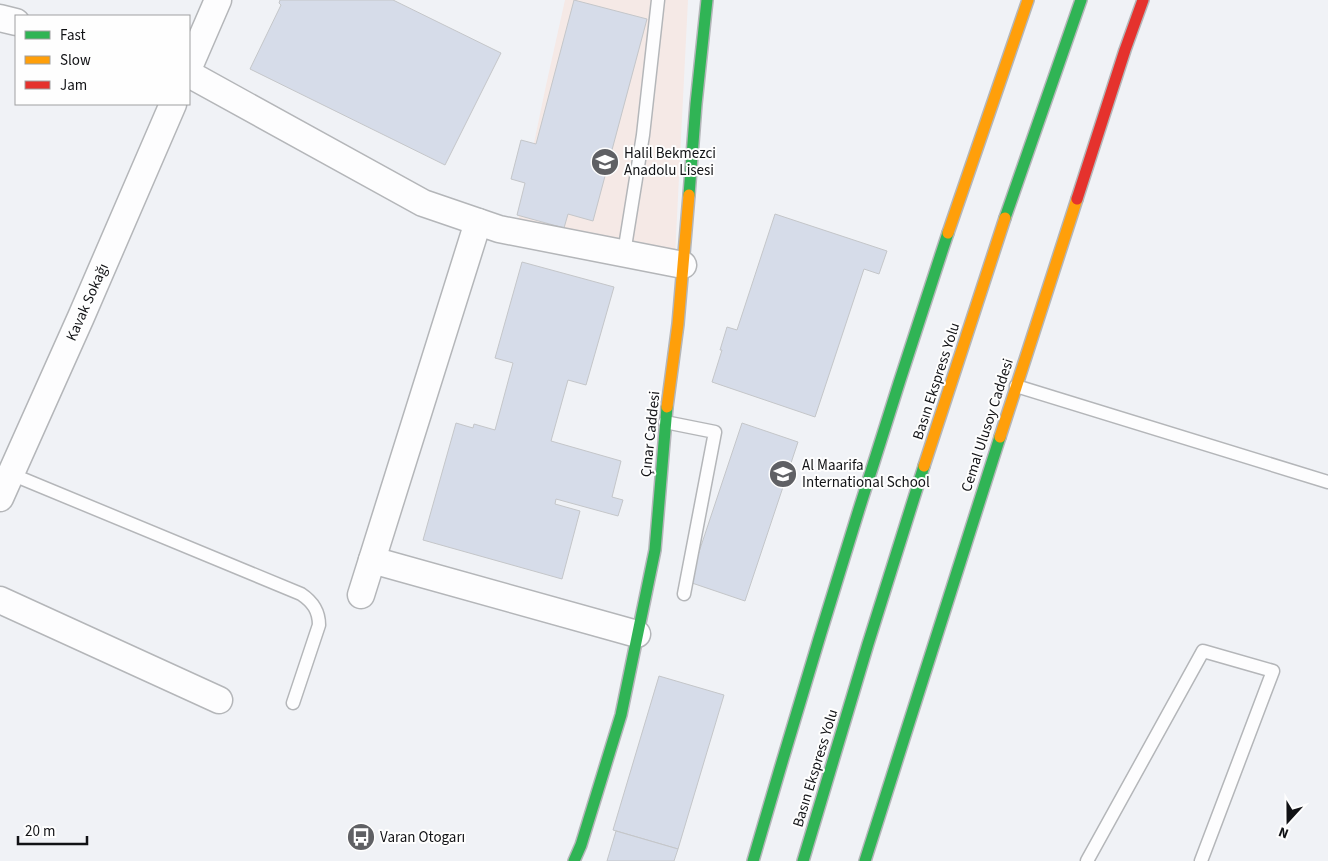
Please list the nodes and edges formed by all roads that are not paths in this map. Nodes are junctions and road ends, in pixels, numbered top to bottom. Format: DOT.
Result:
graph roads {
  1 [pos="218,0"];
  2 [pos="658,0"];
  3 [pos="707,0"];
  4 [pos="1028,0"];
  5 [pos="1081,0"];
  6 [pos="1143,0"];
  7 [pos="0,18"];
  8 [pos="15,22"];
  9 [pos="190,65"];
  10 [pos="190,75"];
  11 [pos="173,105"];
  12 [pos="478,222"];
  13 [pos="624,253"];
  14 [pos="683,264"];
  15 [pos="1016,386"];
  16 [pos="665,422"];
  17 [pos="11,474"];
  18 [pos="1328,482"];
  19 [pos="0,498"];
  20 [pos="372,560"];
  21 [pos="684,594"];
  22 [pos="362,595"];
  23 [pos="0,600"];
  24 [pos="637,634"];
  25 [pos="219,700"];
  26 [pos="293,703"];
  27 [pos="574,861"];
  28 [pos="753,861"];
  29 [pos="803,861"];
  30 [pos="865,861"];
  31 [pos="1087,861"];
  32 [pos="1201,861"];
  1 -- 9 [label="street"];
  2 -- 13 [label="lane"];
  3 -- 14 [label="main road, Çınar Caddesi"];
  4 -- 28 [label="main road"];
  5 -- 29 [label="main road, Basın Ekspress Yolu"];
  6 -- 15 [label="main road, Cemal Ulusoy Caddesi"];
  7 -- 8 [label="street"];
  10 -- 12 [label="street"];
  11 -- 17 [label="street, Kavak Sokağı"];
  12 -- 13 [label="street"];
  12 -- 20 [label="street"];
  13 -- 14 [label="street"];
  14 -- 16 [label="main road, Çınar Caddesi"];
  15 -- 18 [label="lane"];
  15 -- 30 [label="main road, Cemal Ulusoy Caddesi"];
  16 -- 21 [label="lane"];
  16 -- 24 [label="main road, Çınar Caddesi"];
  17 -- 19 [label="street, Kavak Sokağı"];
  17 -- 26 [label="lane"];
  20 -- 22 [label="street"];
  20 -- 24 [label="street"];
  23 -- 25 [label="street"];
  24 -- 27 [label="main road, Çınar Caddesi"];
  31 -- 32 [label="lane"];
}
